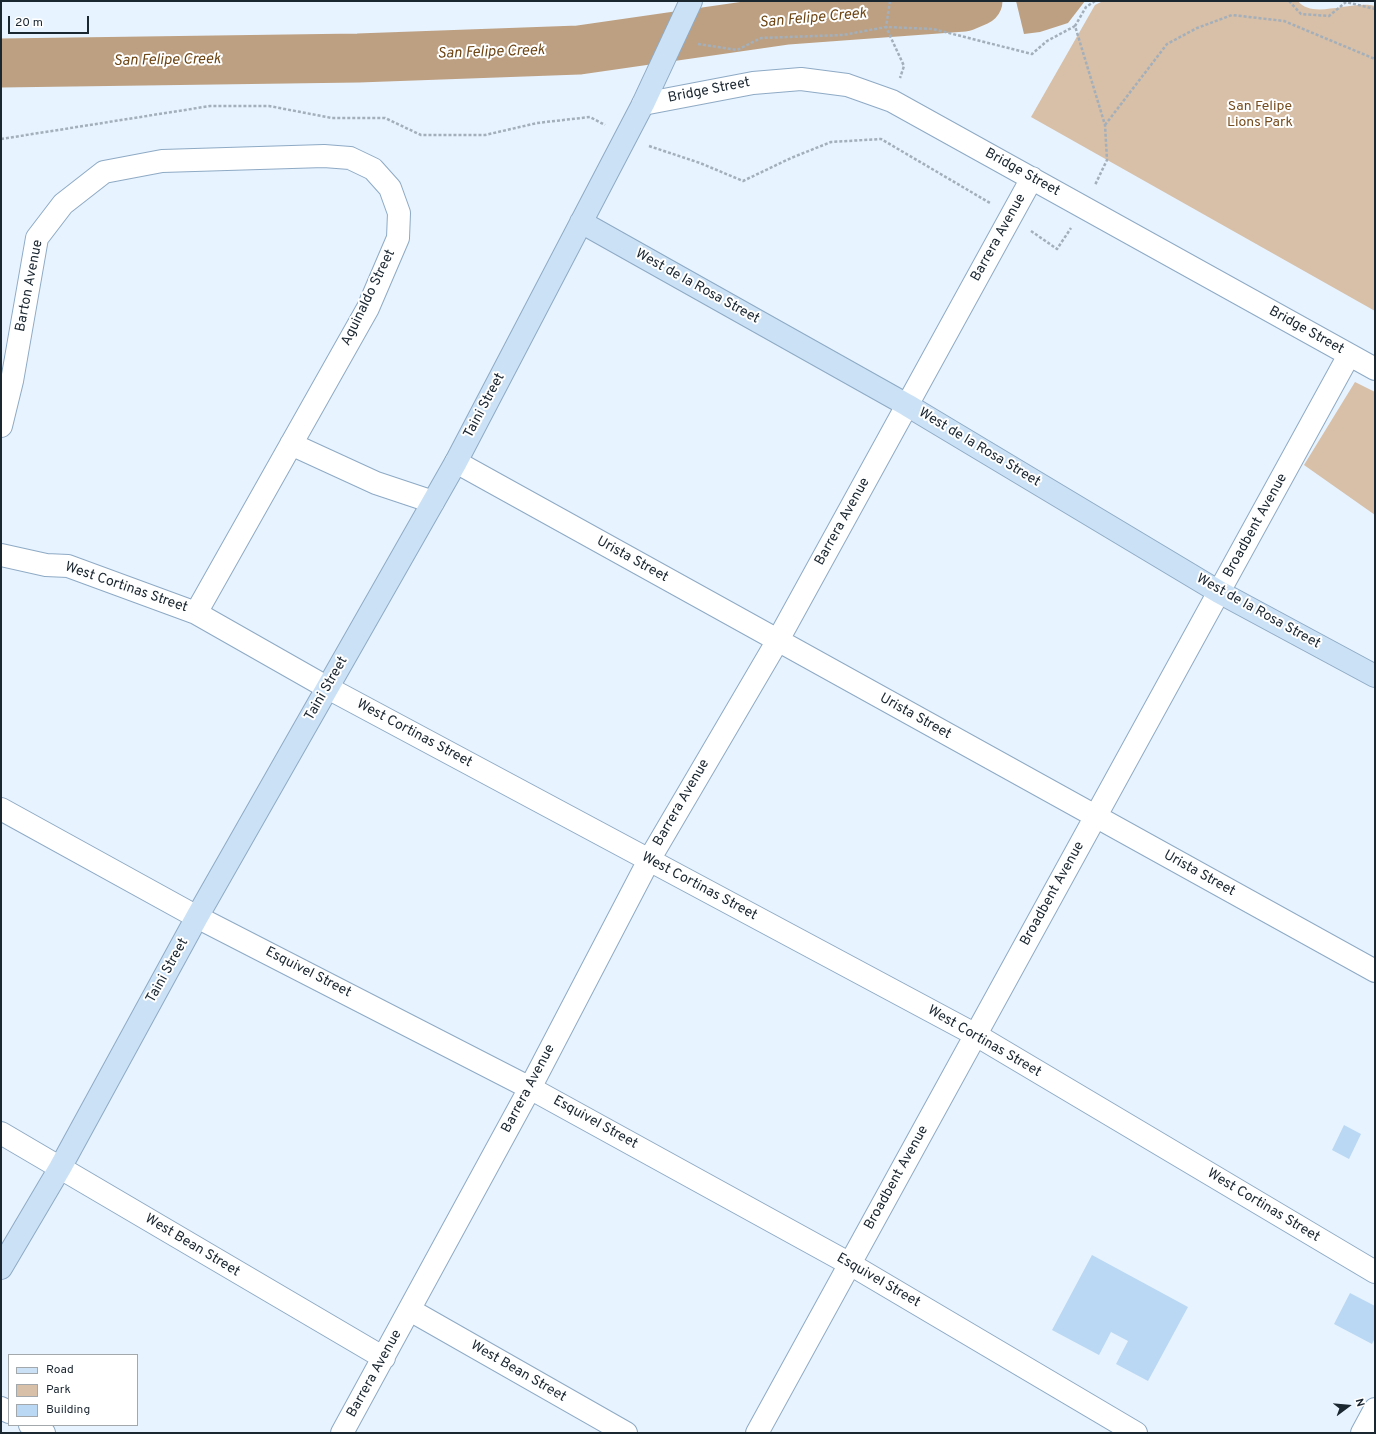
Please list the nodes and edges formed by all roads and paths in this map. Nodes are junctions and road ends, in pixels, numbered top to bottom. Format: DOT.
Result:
graph roads {
  1 [pos="691,1"];
  2 [pos="890,1"];
  3 [pos="1095,1"];
  4 [pos="1289,1"];
  5 [pos="1375,10"];
  6 [pos="1075,26"];
  7 [pos="886,27"];
  8 [pos="698,44"];
  9 [pos="1375,59"];
  10 [pos="892,101"];
  11 [pos="643,104"];
  12 [pos="104,172"];
  13 [pos="1032,178"];
  14 [pos="581,222"];
  15 [pos="1349,355"];
  16 [pos="1375,369"];
  17 [pos="907,405"];
  18 [pos="1,426"];
  19 [pos="291,444"];
  20 [pos="456,462"];
  21 [pos="433,502"];
  22 [pos="1,555"];
  23 [pos="1219,592"];
  24 [pos="196,613"];
  25 [pos="778,640"];
  26 [pos="1375,676"];
  27 [pos="328,688"];
  28 [pos="1,809"];
  29 [pos="1096,816"];
  30 [pos="649,860"];
  31 [pos="197,917"];
  32 [pos="1375,971"];
  33 [pos="976,1035"];
  34 [pos="530,1088"];
  35 [pos="1,1133"];
  36 [pos="60,1168"];
  37 [pos="850,1264"];
  38 [pos="1,1268"];
  39 [pos="1375,1272"];
  40 [pos="410,1310"];
  41 [pos="384,1358"];
  42 [pos="1375,1409"];
  43 [pos="32,1426"];
  44 [pos="44,1433"];
  45 [pos="342,1433"];
  46 [pos="626,1433"];
  47 [pos="757,1433"];
  48 [pos="1136,1433"];
  49 [pos="1362,1433"];
  1 -- 11 [label="street, Taini Street"];
  2 -- 7 [label="path"];
  3 -- 6 [label="path"];
  4 -- 5 [label="path"];
  6 -- 7 [label="path"];
  6 -- 9 [label="path"];
  7 -- 8 [label="path"];
  7 -- 10 [label="path"];
  10 -- 11 [label="street, Bridge Street"];
  10 -- 13 [label="street, Bridge Street"];
  11 -- 14 [label="street, Taini Street"];
  12 -- 18 [label="street, Barton Avenue"];
  12 -- 19 [label="street, Aguinaldo Street"];
  13 -- 15 [label="street, Bridge Street"];
  13 -- 17 [label="street, Barrera Avenue"];
  14 -- 17 [label="street, West de la Rosa Street"];
  14 -- 20 [label="street, Taini Street"];
  15 -- 16 [label="street, Bridge Street"];
  15 -- 23 [label="street, Broadbent Avenue"];
  17 -- 23 [label="street, West de la Rosa Street"];
  17 -- 25 [label="street, Barrera Avenue"];
  19 -- 21 [label="street"];
  19 -- 24 [label="street, Aguinaldo Street"];
  20 -- 21 [label="street, Taini Street"];
  20 -- 25 [label="street, Urista Street"];
  21 -- 27 [label="street, Taini Street"];
  22 -- 24 [label="street, West Cortinas Street"];
  23 -- 26 [label="street, West de la Rosa Street"];
  23 -- 29 [label="street, Broadbent Avenue"];
  24 -- 27 [label="street, West Cortinas Street"];
  25 -- 29 [label="street, Urista Street"];
  25 -- 30 [label="street, Barrera Avenue"];
  27 -- 30 [label="street, West Cortinas Street"];
  27 -- 31 [label="street, Taini Street"];
  28 -- 31 [label="street, Esquivel Street"];
  29 -- 32 [label="street, Urista Street"];
  29 -- 33 [label="street, Broadbent Avenue"];
  30 -- 33 [label="street, West Cortinas Street"];
  30 -- 34 [label="street, Barrera Avenue"];
  31 -- 34 [label="street, Esquivel Street"];
  31 -- 36 [label="street, Taini Street"];
  33 -- 37 [label="street, Broadbent Avenue"];
  33 -- 39 [label="street, West Cortinas Street"];
  34 -- 37 [label="street, Esquivel Street"];
  34 -- 40 [label="street, Barrera Avenue"];
  35 -- 36 [label="street, West Bean Street"];
  36 -- 38 [label="street, Taini Street"];
  36 -- 41 [label="street, West Bean Street"];
  37 -- 47 [label="street, Broadbent Avenue"];
  37 -- 48 [label="street, Esquivel Street"];
  40 -- 41 [label="street, Barrera Avenue"];
  40 -- 46 [label="street, West Bean Street"];
  41 -- 45 [label="street, Barrera Avenue"];
  42 -- 49 [label="street"];
  43 -- 44 [label="street"];
}
